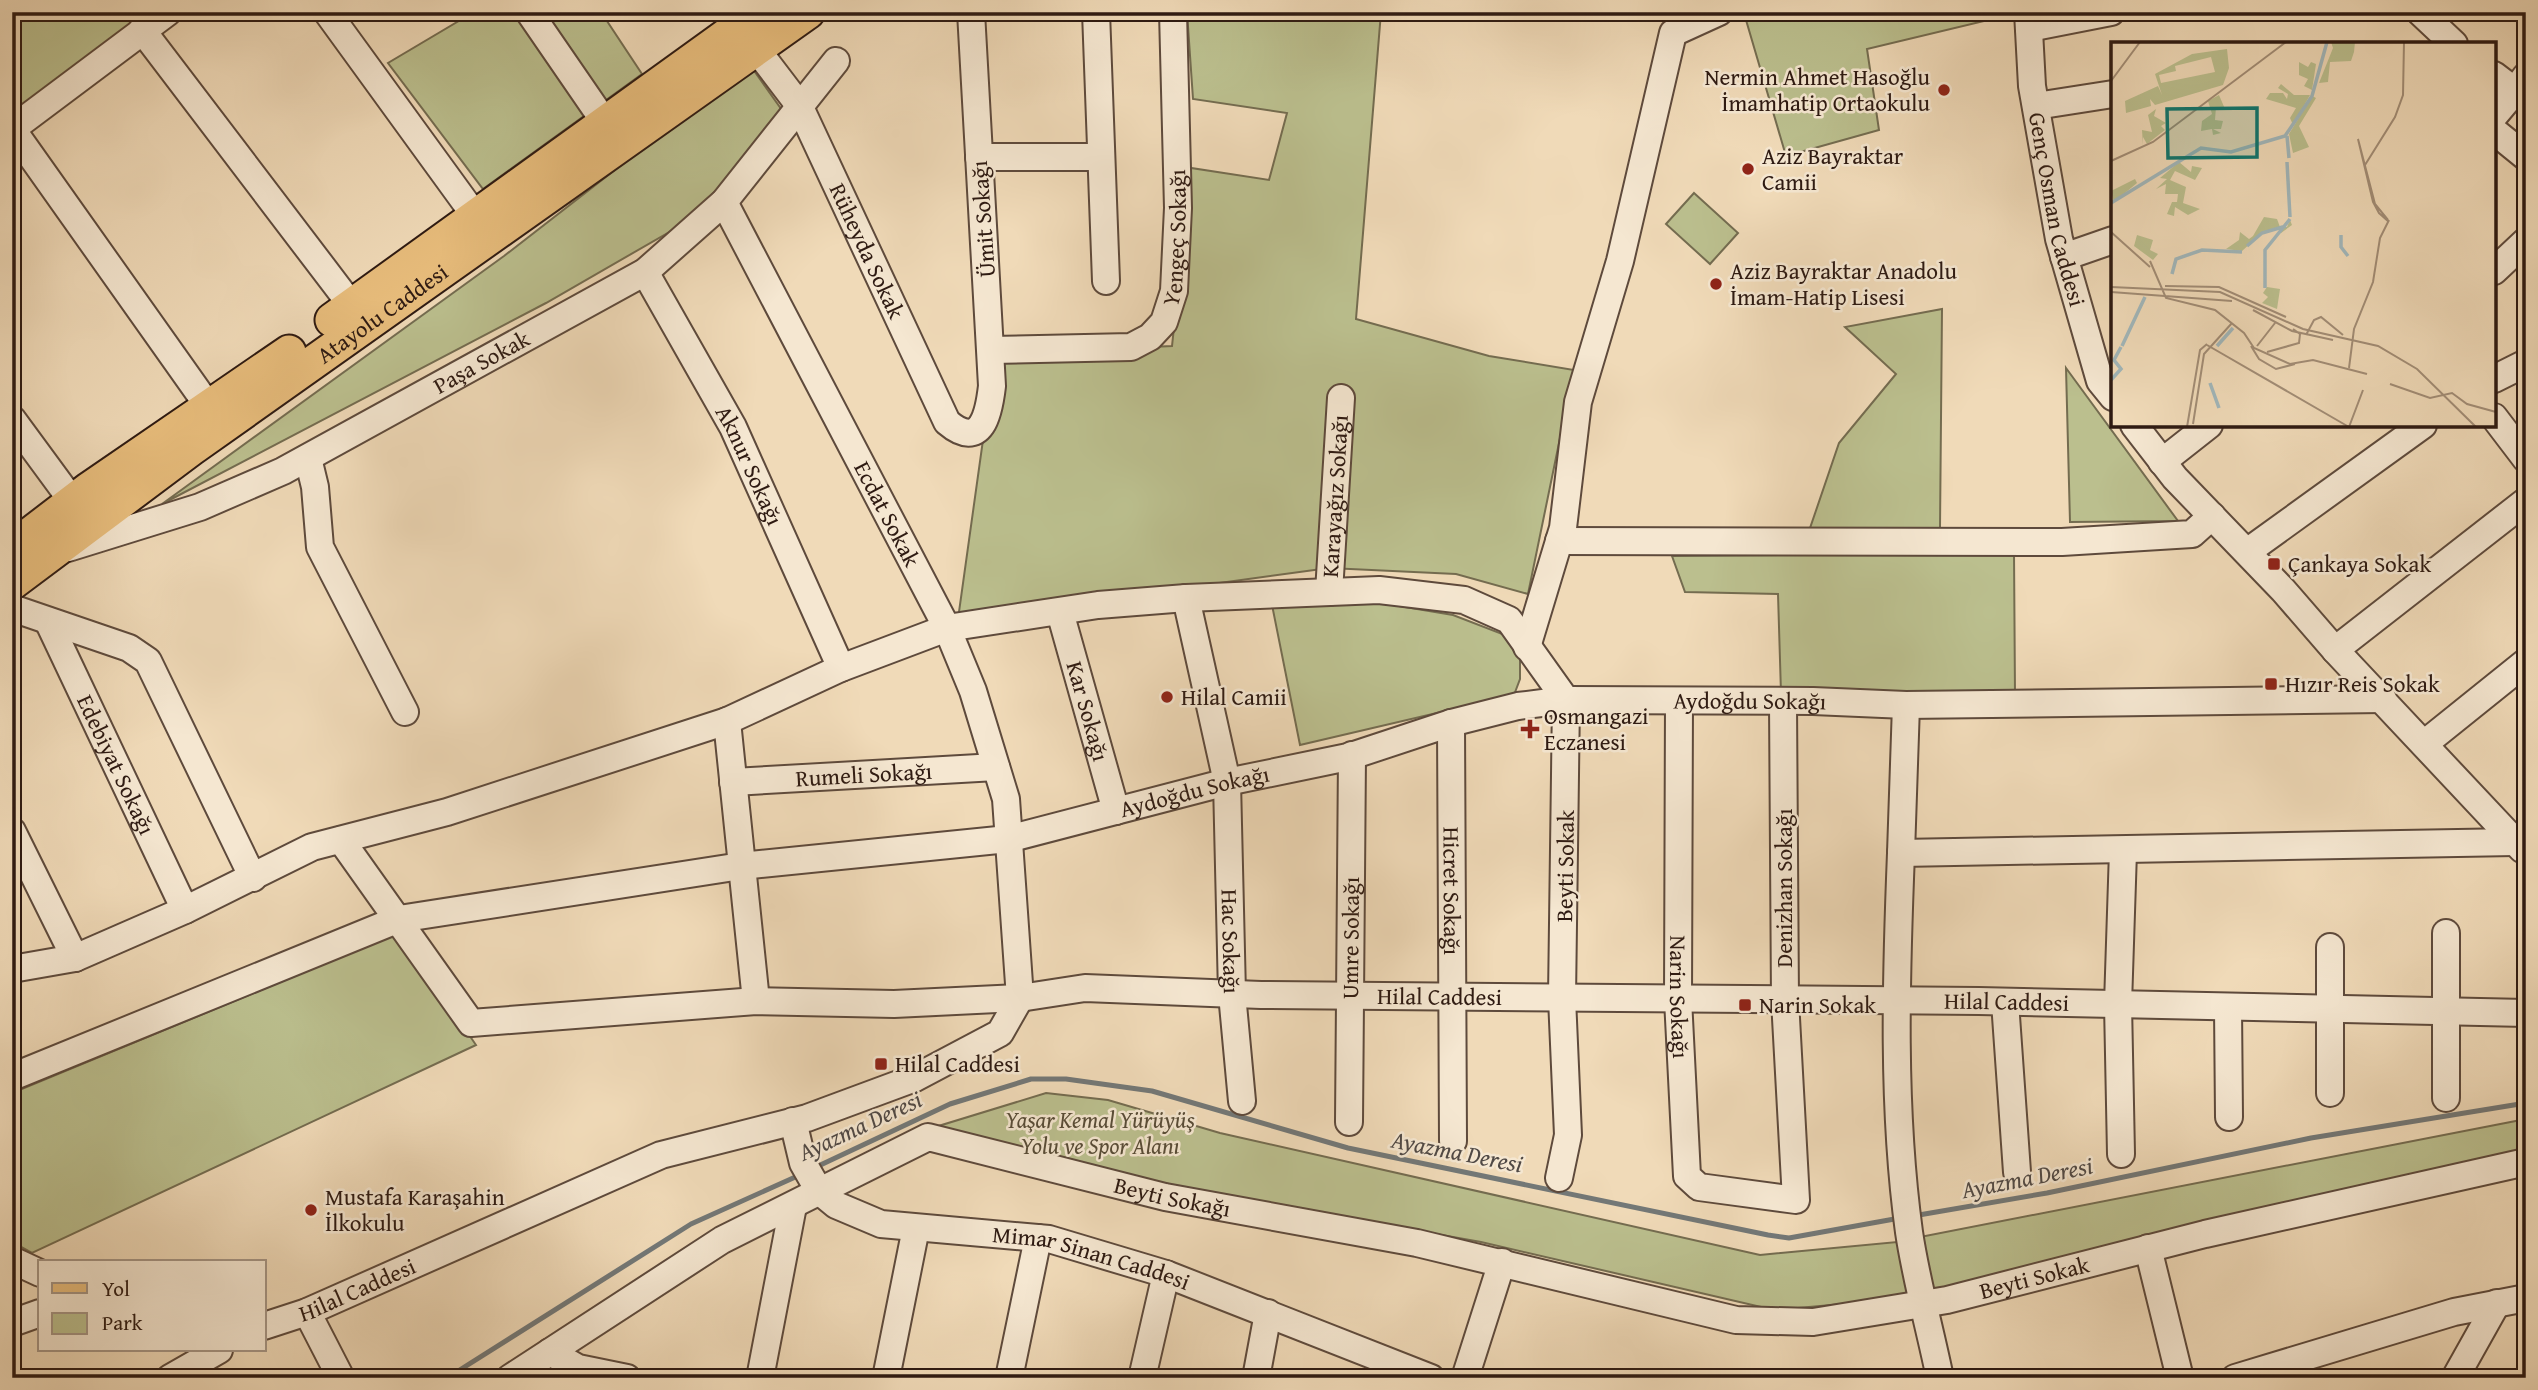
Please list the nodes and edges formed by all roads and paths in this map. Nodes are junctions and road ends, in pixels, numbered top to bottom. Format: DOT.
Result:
graph roads {
  1 [pos="168,12"];
  2 [pos="327,12"];
  3 [pos="529,12"];
  4 [pos="808,12"];
  5 [pos="971,12"];
  6 [pos="1096,12"];
  7 [pos="1173,12"];
  8 [pos="1719,12"];
  9 [pos="2111,12"];
  10 [pos="2420,12"];
  11 [pos="2029,20"];
  12 [pos="1668,23"];
  13 [pos="745,25"];
  14 [pos="142,30"];
  15 [pos="2452,42"];
  16 [pos="836,61"];
  17 [pos="2496,76"];
  18 [pos="2520,83"];
  19 [pos="2111,94"];
  20 [pos="799,105"];
  21 [pos="2036,106"];
  22 [pos="2496,113"];
  23 [pos="606,124"];
  24 [pos="12,129"];
  25 [pos="2496,133"];
  26 [pos="979,157"];
  27 [pos="1101,157"];
  28 [pos="2526,158"];
  29 [pos="724,202"];
  30 [pos="477,217"];
  31 [pos="2111,241"];
  32 [pos="2526,241"];
  33 [pos="2064,257"];
  34 [pos="2496,269"];
  35 [pos="645,272"];
  36 [pos="1106,281"];
  37 [pos="352,306"];
  38 [pos="991,350"];
  39 [pos="2526,363"];
  40 [pos="2496,378"];
  41 [pos="2109,384"];
  42 [pos="1341,398"];
  43 [pos="209,407"];
  44 [pos="12,419"];
  45 [pos="2496,420"];
  46 [pos="984,424"];
  47 [pos="2136,427"];
  48 [pos="2206,427"];
  49 [pos="2420,427"];
  50 [pos="308,458"];
  51 [pos="2526,459"];
  52 [pos="2162,462"];
  53 [pos="2526,501"];
  54 [pos="73,502"];
  55 [pos="2212,516"];
  56 [pos="1559,541"];
  57 [pos="12,548"];
  58 [pos="2247,552"];
  59 [pos="52,553"];
  60 [pos="12,583"];
  61 [pos="1329,592"];
  62 [pos="1186,598"];
  63 [pos="12,608"];
  64 [pos="1060,612"];
  65 [pos="48,621"];
  66 [pos="947,628"];
  67 [pos="1527,647"];
  68 [pos="2335,650"];
  69 [pos="2526,662"];
  70 [pos="841,668"];
  71 [pos="2383,699"];
  72 [pos="1566,700"];
  73 [pos="1678,701"];
  74 [pos="1783,703"];
  75 [pos="1906,705"];
  76 [pos="405,712"];
  77 [pos="727,721"];
  78 [pos="1451,723"];
  79 [pos="2424,744"];
  80 [pos="1352,755"];
  81 [pos="996,767"];
  82 [pos="733,782"];
  83 [pos="1227,782"];
  84 [pos="1116,811"];
  85 [pos="12,831"];
  86 [pos="341,839"];
  87 [pos="1008,839"];
  88 [pos="2522,842"];
  89 [pos="2123,851"];
  90 [pos="1901,853"];
  91 [pos="741,866"];
  92 [pos="253,878"];
  93 [pos="185,910"];
  94 [pos="399,919"];
  95 [pos="2446,933"];
  96 [pos="2330,947"];
  97 [pos="75,958"];
  98 [pos="12,969"];
  99 [pos="1232,994"];
  100 [pos="1350,996"];
  101 [pos="1454,997"];
  102 [pos="1020,998"];
  103 [pos="1562,998"];
  104 [pos="1678,999"];
  105 [pos="1785,1000"];
  106 [pos="756,1001"];
  107 [pos="1895,1001"];
  108 [pos="2005,1002"];
  109 [pos="2118,1004"];
  110 [pos="2228,1007"];
  111 [pos="2331,1009"];
  112 [pos="2446,1011"];
  113 [pos="2526,1013"];
  114 [pos="12,1077"];
  115 [pos="2330,1093"];
  116 [pos="2446,1098"];
  117 [pos="1242,1101"];
  118 [pos="2229,1117"];
  119 [pos="793,1121"];
  120 [pos="1349,1122"];
  121 [pos="1453,1141"];
  122 [pos="2121,1154"];
  123 [pos="2526,1162"];
  124 [pos="2017,1172"];
  125 [pos="1559,1178"];
  126 [pos="812,1179"];
  127 [pos="1796,1200"];
  128 [pos="793,1206"];
  129 [pos="916,1228"];
  130 [pos="1038,1238"];
  131 [pos="2148,1248"];
  132 [pos="12,1260"];
  133 [pos="1502,1262"];
  134 [pos="1539,1271"];
  135 [pos="38,1272"];
  136 [pos="1166,1274"];
  137 [pos="2526,1298"];
  138 [pos="2497,1303"];
  139 [pos="1926,1304"];
  140 [pos="307,1312"];
  141 [pos="38,1313"];
  142 [pos="1268,1313"];
  143 [pos="12,1323"];
  144 [pos="266,1325"];
  145 [pos="216,1352"];
  146 [pos="550,1352"];
  147 [pos="2325,1353"];
  148 [pos="1389,1369"];
  149 [pos="170,1378"];
  150 [pos="341,1378"];
  151 [pos="510,1378"];
  152 [pos="627,1378"];
  153 [pos="760,1378"];
  154 [pos="886,1378"];
  155 [pos="1009,1378"];
  156 [pos="1142,1378"];
  157 [pos="1256,1378"];
  158 [pos="1431,1378"];
  159 [pos="1465,1378"];
  160 [pos="1940,1378"];
  161 [pos="2180,1378"];
  162 [pos="2235,1378"];
  163 [pos="2303,1378"];
  164 [pos="2316,1378"];
  165 [pos="2455,1378"];
  1 -- 14 [label="street"];
  2 -- 30 [label="street"];
  3 -- 23 [label="street"];
  4 -- 13 [label="main road, Atayolu Caddesi"];
  5 -- 26 [label="street, Ümit Sokağı"];
  6 -- 27 [label="street"];
  7 -- 38 [label="street, Yengeç Sokağı"];
  8 -- 12 [label="street"];
  9 -- 11 [label="street"];
  10 -- 15 [label="street"];
  11 -- 21 [label="street, Genç Osman Caddesi"];
  12 -- 56 [label="street"];
  13 -- 20 [label="street, Rüheyda Sokak"];
  13 -- 23 [label="main road, Atayolu Caddesi"];
  13 -- 59 [label="main road, Atayolu Caddesi"];
  14 -- 24 [label="street"];
  14 -- 37 [label="street"];
  16 -- 20 [label="street, Paşa Sokak"];
  17 -- 18 [label="street"];
  18 -- 22 [label="street"];
  19 -- 21 [label="street"];
  20 -- 29 [label="street, Paşa Sokak"];
  20 -- 46 [label="street, Rüheyda Sokak"];
  21 -- 33 [label="street, Genç Osman Caddesi"];
  23 -- 30 [label="main road, Atayolu Caddesi"];
  24 -- 43 [label="street"];
  25 -- 28 [label="street"];
  26 -- 27 [label="street"];
  26 -- 38 [label="street, Ümit Sokağı"];
  27 -- 36 [label="street"];
  29 -- 35 [label="street, Paşa Sokak"];
  29 -- 66 [label="street, Ecdat Sokak"];
  30 -- 37 [label="main road, Atayolu Caddesi"];
  31 -- 33 [label="street"];
  32 -- 34 [label="street"];
  33 -- 41 [label="street, Genç Osman Caddesi"];
  35 -- 50 [label="street, Paşa Sokak"];
  35 -- 70 [label="street, Aknur Sokağı"];
  37 -- 43 [label="main road, Atayolu Caddesi"];
  38 -- 46 [label="street, Ümit Sokağı"];
  39 -- 40 [label="street"];
  42 -- 61 [label="street, Karayağız Sokağı"];
  43 -- 54 [label="main road, Atayolu Caddesi"];
  44 -- 54 [label="street"];
  45 -- 51 [label="street"];
  47 -- 52 [label="street"];
  48 -- 52 [label="street"];
  49 -- 58 [label="street"];
  50 -- 59 [label="street, Paşa Sokak"];
  50 -- 76 [label="street"];
  52 -- 55 [label="street"];
  53 -- 68 [label="street"];
  54 -- 57 [label="main road, Atayolu Caddesi"];
  55 -- 56 [label="street"];
  55 -- 58 [label="street"];
  56 -- 67 [label="street"];
  58 -- 68 [label="street"];
  59 -- 60 [label="main road, Atayolu Caddesi"];
  61 -- 62 [label="street"];
  61 -- 67 [label="street"];
  62 -- 64 [label="street"];
  62 -- 83 [label="street"];
  63 -- 65 [label="street"];
  64 -- 66 [label="street"];
  64 -- 84 [label="street, Kar Sokağı"];
  65 -- 92 [label="street"];
  65 -- 93 [label="street, Edebiyat Sokağı"];
  66 -- 70 [label="street"];
  66 -- 81 [label="street, Ecdat Sokak"];
  67 -- 72 [label="street"];
  68 -- 71 [label="street"];
  69 -- 79 [label="street"];
  70 -- 77 [label="street"];
  71 -- 75 [label="street, Aydoğdu Sokağı"];
  71 -- 79 [label="street"];
  72 -- 73 [label="street, Aydoğdu Sokağı"];
  72 -- 78 [label="street, Aydoğdu Sokağı"];
  72 -- 103 [label="street, Beyti Sokak"];
  73 -- 74 [label="street, Aydoğdu Sokağı"];
  73 -- 104 [label="street, Narin Sokağı"];
  74 -- 75 [label="street, Aydoğdu Sokağı"];
  74 -- 105 [label="street, Denizhan Sokağı"];
  75 -- 90 [label="street"];
  77 -- 82 [label="street"];
  77 -- 86 [label="street"];
  78 -- 80 [label="street, Aydoğdu Sokağı"];
  78 -- 101 [label="street, Hicret Sokağı"];
  79 -- 88 [label="street"];
  80 -- 83 [label="street, Aydoğdu Sokağı"];
  80 -- 100 [label="street, Umre Sokağı"];
  81 -- 82 [label="street, Rumeli Sokağı"];
  81 -- 87 [label="street, Ecdat Sokak"];
  82 -- 91 [label="street"];
  83 -- 84 [label="street, Aydoğdu Sokağı"];
  83 -- 99 [label="street, Hac Sokağı"];
  84 -- 87 [label="street, Aydoğdu Sokağı"];
  85 -- 97 [label="street"];
  86 -- 92 [label="street"];
  86 -- 94 [label="street"];
  87 -- 91 [label="street, Aydoğdu Sokağı"];
  87 -- 102 [label="street, Ecdat Sokak"];
  88 -- 89 [label="street"];
  89 -- 90 [label="street"];
  89 -- 109 [label="street"];
  90 -- 107 [label="street"];
  91 -- 94 [label="street, Aydoğdu Sokağı"];
  91 -- 106 [label="street"];
  92 -- 93 [label="street"];
  93 -- 97 [label="street"];
  94 -- 106 [label="street"];
  94 -- 114 [label="street, Aydoğdu Sokağı"];
  95 -- 112 [label="street"];
  96 -- 111 [label="street"];
  97 -- 98 [label="street"];
  99 -- 100 [label="street, Hilal Caddesi"];
  99 -- 102 [label="street, Hilal Caddesi"];
  99 -- 117 [label="street, Hac Sokağı"];
  100 -- 101 [label="street, Hilal Caddesi"];
  100 -- 120 [label="street, Umre Sokağı"];
  101 -- 103 [label="street, Hilal Caddesi"];
  101 -- 121 [label="street, Hicret Sokağı"];
  102 -- 106 [label="street"];
  102 -- 119 [label="street, Hilal Caddesi"];
  103 -- 104 [label="street, Hilal Caddesi"];
  103 -- 125 [label="street, Beyti Sokak"];
  104 -- 105 [label="street, Hilal Caddesi"];
  104 -- 127 [label="street, Narin Sokağı"];
  105 -- 107 [label="street, Hilal Caddesi"];
  105 -- 127 [label="street, Denizhan Sokağı"];
  107 -- 108 [label="street, Hilal Caddesi"];
  107 -- 139 [label="street"];
  108 -- 109 [label="street, Hilal Caddesi"];
  108 -- 124 [label="street"];
  109 -- 110 [label="street, Hilal Caddesi"];
  109 -- 122 [label="street"];
  110 -- 111 [label="street, Hilal Caddesi"];
  110 -- 118 [label="street"];
  111 -- 112 [label="street, Hilal Caddesi"];
  111 -- 115 [label="street"];
  112 -- 113 [label="street, Hilal Caddesi"];
  112 -- 116 [label="street"];
  119 -- 126 [label="street"];
  119 -- 140 [label="street, Hilal Caddesi"];
  123 -- 131 [label="street, Beyti Sokak"];
  126 -- 128 [label="street, Beyti Sokağı"];
  126 -- 129 [label="street, Mimar Sinan Caddesi"];
  126 -- 133 [label="street, Beyti Sokağı"];
  128 -- 146 [label="street, Beyti Sokağı"];
  128 -- 153 [label="street"];
  129 -- 130 [label="street, Mimar Sinan Caddesi"];
  129 -- 154 [label="street"];
  130 -- 136 [label="street, Mimar Sinan Caddesi"];
  130 -- 155 [label="street"];
  131 -- 139 [label="street, Beyti Sokak"];
  131 -- 161 [label="street"];
  132 -- 135 [label="street"];
  133 -- 134 [label="street, Beyti Sokağı"];
  133 -- 159 [label="street"];
  134 -- 139 [label="street, Beyti Sokak"];
  136 -- 142 [label="street, Mimar Sinan Caddesi"];
  136 -- 156 [label="street"];
  137 -- 138 [label="street"];
  138 -- 147 [label="street"];
  138 -- 165 [label="street"];
  139 -- 160 [label="street"];
  140 -- 144 [label="street, Hilal Caddesi"];
  140 -- 150 [label="street"];
  141 -- 143 [label="street"];
  142 -- 148 [label="street, Mimar Sinan Caddesi"];
  142 -- 157 [label="street"];
  145 -- 149 [label="street"];
  146 -- 151 [label="street, Beyti Sokağı"];
  146 -- 152 [label="street"];
  147 -- 162 [label="street"];
  147 -- 163 [label="street"];
  147 -- 164 [label="street"];
  148 -- 158 [label="street, Mimar Sinan Caddesi"];
}
